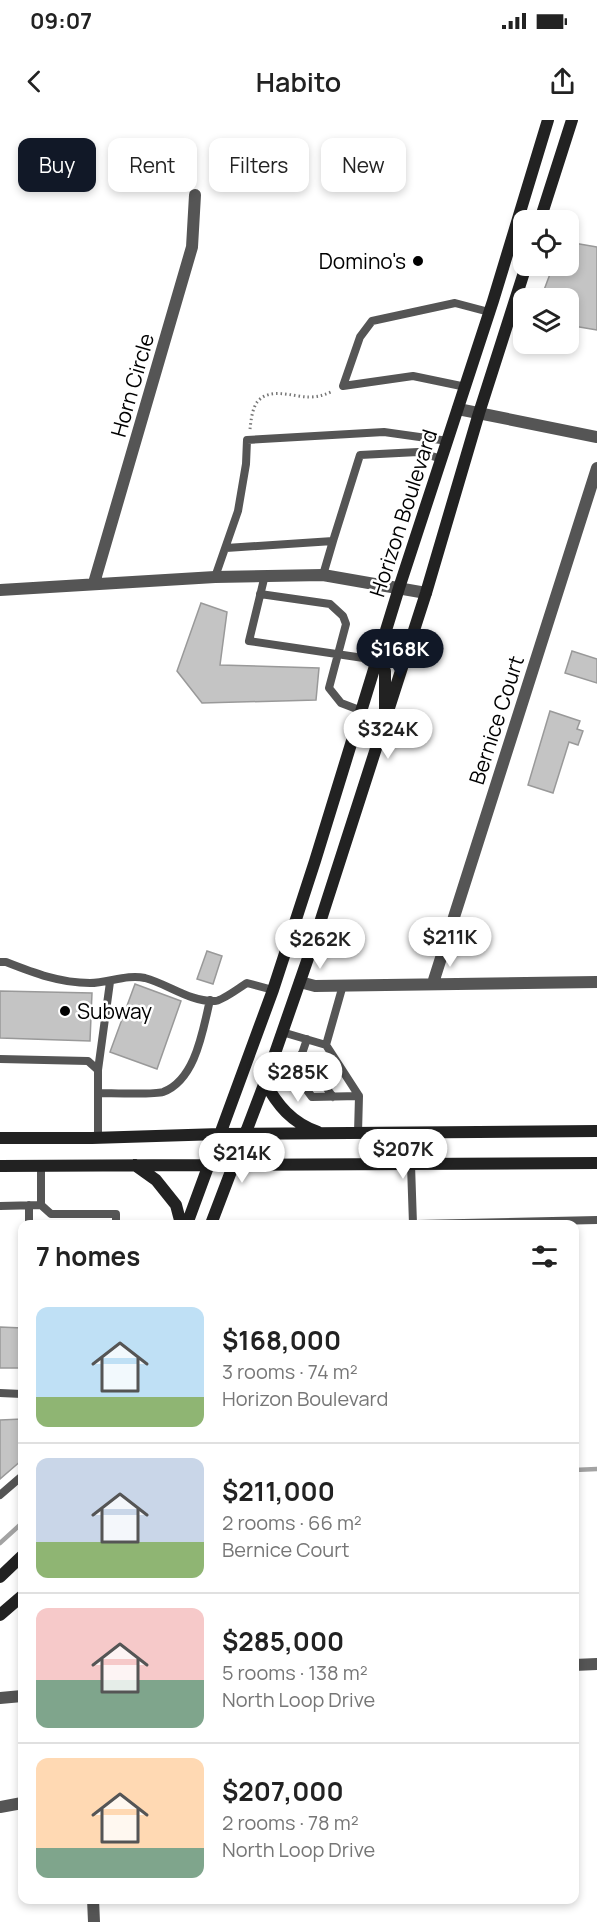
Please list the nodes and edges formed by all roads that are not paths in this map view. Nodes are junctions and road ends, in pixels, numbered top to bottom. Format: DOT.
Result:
graph roads {
  1 [pos="548,120"];
  2 [pos="572,120"];
  3 [pos="195,195"];
  4 [pos="543,210"];
  5 [pos="523,276"];
  6 [pos="489,312"];
  7 [pos="466,387"];
  8 [pos="458,409"];
  9 [pos="479,413"];
  10 [pos="597,437"];
  11 [pos="448,441"];
  12 [pos="442,459"];
  13 [pos="597,468"];
  14 [pos="333,541"];
  15 [pos="226,548"];
  16 [pos="265,575"];
  17 [pos="323,575"];
  18 [pos="215,577"];
  19 [pos="94,583"];
  20 [pos="399,588"];
  21 [pos="0,590"];
  22 [pos="426,593"];
  23 [pos="260,594"];
  24 [pos="338,655"];
  25 [pos="377,660"];
  26 [pos="362,711"];
  27 [pos="386,718"];
  28 [pos="0,962"];
  29 [pos="111,982"];
  30 [pos="300,982"];
  31 [pos="597,982"];
  32 [pos="433,983"];
  33 [pos="343,985"];
  34 [pos="273,990"];
  35 [pos="210,1000"];
  36 [pos="282,1032"];
  37 [pos="307,1039"];
  38 [pos="326,1045"];
  39 [pos="302,1053"];
  40 [pos="0,1059"];
  41 [pos="98,1070"];
  42 [pos="313,1070"];
  43 [pos="265,1082"];
  44 [pos="323,1083"];
  45 [pos="98,1093"];
  46 [pos="333,1096"];
  47 [pos="358,1096"];
  48 [pos="597,1131"];
  49 [pos="245,1133"];
  50 [pos="322,1133"];
  51 [pos="358,1133"];
  52 [pos="220,1134"];
  53 [pos="0,1138"];
  54 [pos="98,1138"];
  55 [pos="597,1163"];
  56 [pos="209,1164"];
  57 [pos="135,1165"];
  58 [pos="411,1165"];
  59 [pos="0,1166"];
  60 [pos="41,1166"];
  61 [pos="233,1166"];
  62 [pos="29,1205"];
  63 [pos="41,1205"];
  64 [pos="0,1206"];
  65 [pos="92,1218"];
  66 [pos="29,1220"];
  67 [pos="116,1220"];
  68 [pos="180,1220"];
  69 [pos="188,1220"];
  70 [pos="213,1220"];
  71 [pos="415,1220"];
  72 [pos="597,1220"];
  73 [pos="579,1221"];
  74 [pos="0,1393"];
  75 [pos="18,1394"];
  76 [pos="18,1479"];
  77 [pos="0,1495"];
  78 [pos="18,1560"];
  79 [pos="0,1576"];
  80 [pos="18,1599"];
  81 [pos="0,1615"];
  82 [pos="597,1664"];
  83 [pos="579,1665"];
  84 [pos="18,1696"];
  85 [pos="0,1698"];
  86 [pos="18,1804"];
  87 [pos="0,1807"];
  88 [pos="93,1904"];
  89 [pos="94,1922"];
  1 -- 6 [label="main road, Horizon Boulevard"];
  2 -- 4 [label="main road"];
  3 -- 19 [label="street, Horn Circle"];
  5 -- 9 [label="main road, Horizon Boulevard"];
  6 -- 7 [label="main road, Horizon Boulevard"];
  6 -- 7 [label="lane"];
  7 -- 8 [label="main road, Horizon Boulevard"];
  8 -- 9 [label="street"];
  8 -- 11 [label="main road, Horizon Boulevard"];
  9 -- 10 [label="street"];
  9 -- 22 [label="main road, Horizon Boulevard"];
  11 -- 12 [label="main road, Horizon Boulevard"];
  11 -- 15 [label="lane"];
  12 -- 14 [label="lane"];
  12 -- 20 [label="main road, Horizon Boulevard"];
  13 -- 32 [label="street, Bernice Court"];
  14 -- 15 [label="lane"];
  14 -- 17 [label="lane"];
  15 -- 18 [label="lane"];
  16 -- 17 [label="street"];
  16 -- 18 [label="street"];
  16 -- 23 [label="lane"];
  17 -- 20 [label="street"];
  18 -- 19 [label="street"];
  19 -- 21 [label="street"];
  20 -- 22 [label="street"];
  20 -- 25 [label="main road, Horizon Boulevard"];
  22 -- 27 [label="main road, Horizon Boulevard"];
  23 -- 24 [label="lane"];
  23 -- 24 [label="lane"];
  24 -- 25 [label="lane"];
  24 -- 26 [label="lane"];
  25 -- 26 [label="main road, Horizon Boulevard"];
  25 -- 27 [label="main road"];
  26 -- 34 [label="main road, Horizon Boulevard"];
  27 -- 30 [label="main road, Horizon Boulevard"];
  28 -- 29 [label="lane"];
  29 -- 35 [label="lane"];
  29 -- 41 [label="lane"];
  30 -- 33 [label="street"];
  30 -- 36 [label="main road, Horizon Boulevard"];
  31 -- 32 [label="street"];
  32 -- 33 [label="street"];
  33 -- 38 [label="lane"];
  34 -- 35 [label="lane"];
  34 -- 52 [label="main road, Horizon Boulevard"];
  35 -- 45 [label="lane"];
  36 -- 37 [label="lane"];
  36 -- 43 [label="main road, Horizon Boulevard"];
  37 -- 38 [label="lane"];
  37 -- 39 [label="lane"];
  38 -- 47 [label="lane"];
  39 -- 42 [label="lane"];
  39 -- 46 [label="lane"];
  40 -- 41 [label="lane"];
  41 -- 45 [label="lane"];
  43 -- 49 [label="main road, Horizon Boulevard"];
  43 -- 50 [label="main road"];
  44 -- 46 [label="lane"];
  45 -- 54 [label="lane"];
  46 -- 47 [label="lane"];
  47 -- 51 [label="lane"];
  48 -- 51 [label="main road"];
  49 -- 50 [label="main road"];
  49 -- 52 [label="main road"];
  49 -- 61 [label="main road, Horizon Boulevard"];
  50 -- 51 [label="main road"];
  52 -- 54 [label="main road"];
  52 -- 56 [label="main road, Horizon Boulevard"];
  53 -- 54 [label="main road"];
  55 -- 58 [label="main road"];
  56 -- 57 [label="main road"];
  56 -- 61 [label="main road"];
  56 -- 69 [label="main road, Horizon Boulevard"];
  57 -- 60 [label="main road"];
  57 -- 68 [label="main road"];
  58 -- 61 [label="main road"];
  58 -- 71 [label="lane"];
  59 -- 60 [label="main road"];
  60 -- 63 [label="lane"];
  61 -- 70 [label="main road, Horizon Boulevard"];
  62 -- 63 [label="lane"];
  62 -- 64 [label="lane"];
  62 -- 66 [label="lane"];
  63 -- 65 [label="lane"];
  65 -- 67 [label="lane"];
  72 -- 73 [label="lane"];
  74 -- 75 [label="lane"];
  76 -- 77 [label="lane"];
  78 -- 79 [label="main road"];
  80 -- 81 [label="main road"];
  82 -- 83 [label="street"];
  84 -- 85 [label="street"];
  86 -- 87 [label="street"];
  88 -- 89 [label="street"];
}
